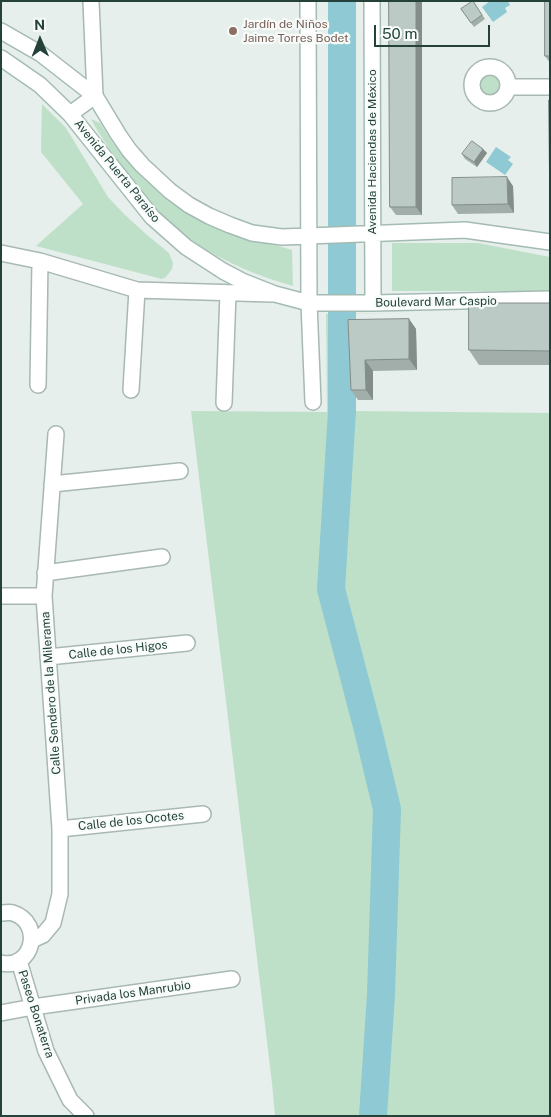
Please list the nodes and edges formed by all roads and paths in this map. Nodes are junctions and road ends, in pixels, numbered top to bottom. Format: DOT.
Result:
graph roads {
  1 [pos="91,1"];
  2 [pos="308,1"];
  3 [pos="372,1"];
  4 [pos="1,31"];
  5 [pos="1,58"];
  6 [pos="508,87"];
  7 [pos="550,87"];
  8 [pos="95,96"];
  9 [pos="70,114"];
  10 [pos="366,234"];
  11 [pos="315,236"];
  12 [pos="550,242"];
  13 [pos="1,253"];
  14 [pos="40,261"];
  15 [pos="137,290"];
  16 [pos="228,293"];
  17 [pos="275,294"];
  18 [pos="550,300"];
  19 [pos="316,303"];
  20 [pos="373,303"];
  21 [pos="38,385"];
  22 [pos="131,390"];
  23 [pos="313,402"];
  24 [pos="224,403"];
  25 [pos="56,434"];
  26 [pos="180,471"];
  27 [pos="52,484"];
  28 [pos="162,556"];
  29 [pos="46,573"];
  30 [pos="1,596"];
  31 [pos="44,596"];
  32 [pos="187,644"];
  33 [pos="48,657"];
  34 [pos="203,814"];
  35 [pos="60,829"];
  36 [pos="1,912"];
  37 [pos="32,940"];
  38 [pos="19,961"];
  39 [pos="1,963"];
  40 [pos="232,979"];
  41 [pos="33,1007"];
  42 [pos="1,1013"];
  43 [pos="86,1116"];
  1 -- 8 [label="street"];
  2 -- 11 [label="street"];
  3 -- 10 [label="street, Avenida Haciendas de México"];
  4 -- 8 [label="street, Avenida Puerta Paraíso"];
  5 -- 9 [label="street, Avenida Puerta Paraíso"];
  6 -- 7 [label="street"];
  8 -- 9 [label="street"];
  8 -- 11 [label="street, Avenida Puerta Paraíso"];
  9 -- 17 [label="street, Avenida Puerta Paraíso"];
  10 -- 11 [label="street"];
  10 -- 12 [label="street"];
  10 -- 20 [label="street, Avenida Haciendas de México"];
  11 -- 19 [label="street"];
  13 -- 14 [label="street"];
  14 -- 15 [label="street"];
  14 -- 21 [label="street"];
  15 -- 16 [label="street"];
  15 -- 22 [label="street"];
  16 -- 17 [label="street"];
  16 -- 24 [label="street"];
  17 -- 19 [label="street, Avenida Puerta Paraíso"];
  18 -- 20 [label="street, Boulevard Mar Caspio"];
  19 -- 20 [label="street, Boulevard Mar Caspio"];
  19 -- 23 [label="street"];
  25 -- 27 [label="street, Calle Sendero de la Milerama"];
  26 -- 27 [label="street"];
  27 -- 29 [label="street, Calle Sendero de la Milerama"];
  28 -- 29 [label="street"];
  29 -- 31 [label="street, Calle Sendero de la Milerama"];
  30 -- 31 [label="street"];
  31 -- 33 [label="street, Calle Sendero de la Milerama"];
  32 -- 33 [label="street, Calle de los Higos"];
  33 -- 35 [label="street, Calle Sendero de la Milerama"];
  34 -- 35 [label="street, Calle de los Ocotes"];
  35 -- 37 [label="street, Calle Sendero de la Milerama"];
  36 -- 37 [label="street"];
  37 -- 38 [label="street"];
  38 -- 39 [label="street"];
  38 -- 41 [label="street, Paseo Bonaterra"];
  40 -- 41 [label="street, Privada los Manrubio"];
  41 -- 42 [label="street, Privada los Manrubio"];
  41 -- 43 [label="street, Paseo Bonaterra"];
}
